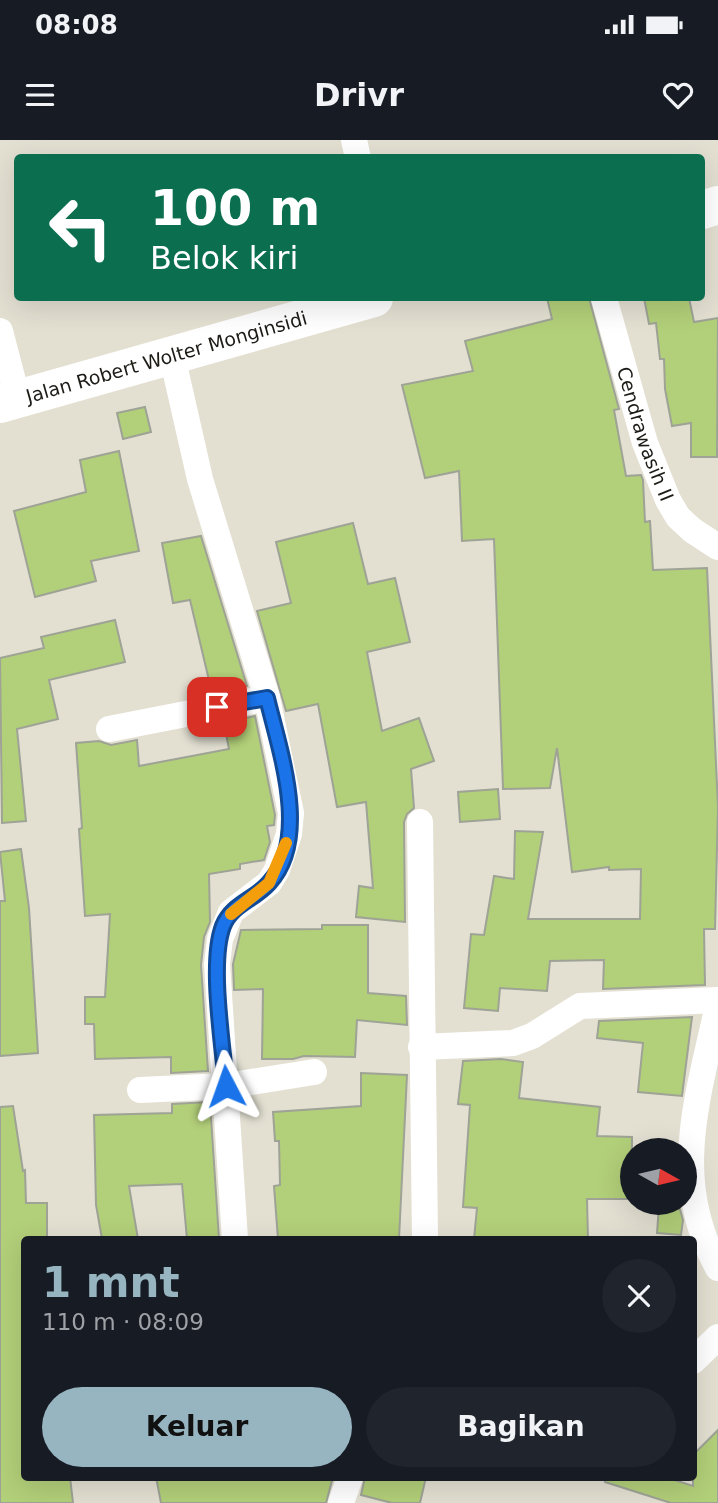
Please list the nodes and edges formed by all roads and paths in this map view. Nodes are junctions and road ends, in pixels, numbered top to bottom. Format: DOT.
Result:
graph roads {
  1 [pos="364,301"];
  2 [pos="605,301"];
  3 [pos="0,331"];
  4 [pos="173,356"];
  5 [pos="9,402"];
  6 [pos="718,547"];
  7 [pos="267,698"];
  8 [pos="109,729"];
  9 [pos="421,822"];
  10 [pos="718,1002"];
  11 [pos="421,1046"];
  12 [pos="314,1072"];
  13 [pos="226,1086"];
  14 [pos="140,1090"];
  15 [pos="706,1116"];
  16 [pos="234,1236"];
  17 [pos="425,1236"];
  18 [pos="718,1268"];
  19 [pos="718,1337"];
  20 [pos="697,1357"];
  21 [pos="349,1481"];
  22 [pos="341,1503"];
  1 -- 4 [label="highway, Jalan Robert Wolter Monginsidi"];
  2 -- 6 [label="street, Cendrawasih II"];
  3 -- 5 [label="street"];
  4 -- 5 [label="highway, Jalan Robert Wolter Monginsidi"];
  4 -- 7 [label="street"];
  7 -- 8 [label="street"];
  7 -- 13 [label="street"];
  9 -- 11 [label="street"];
  10 -- 11 [label="street"];
  10 -- 15 [label="street"];
  11 -- 17 [label="street"];
  12 -- 13 [label="street"];
  13 -- 14 [label="street"];
  13 -- 16 [label="street"];
  15 -- 18 [label="street"];
  19 -- 20 [label="street"];
  21 -- 22 [label="street"];
}
